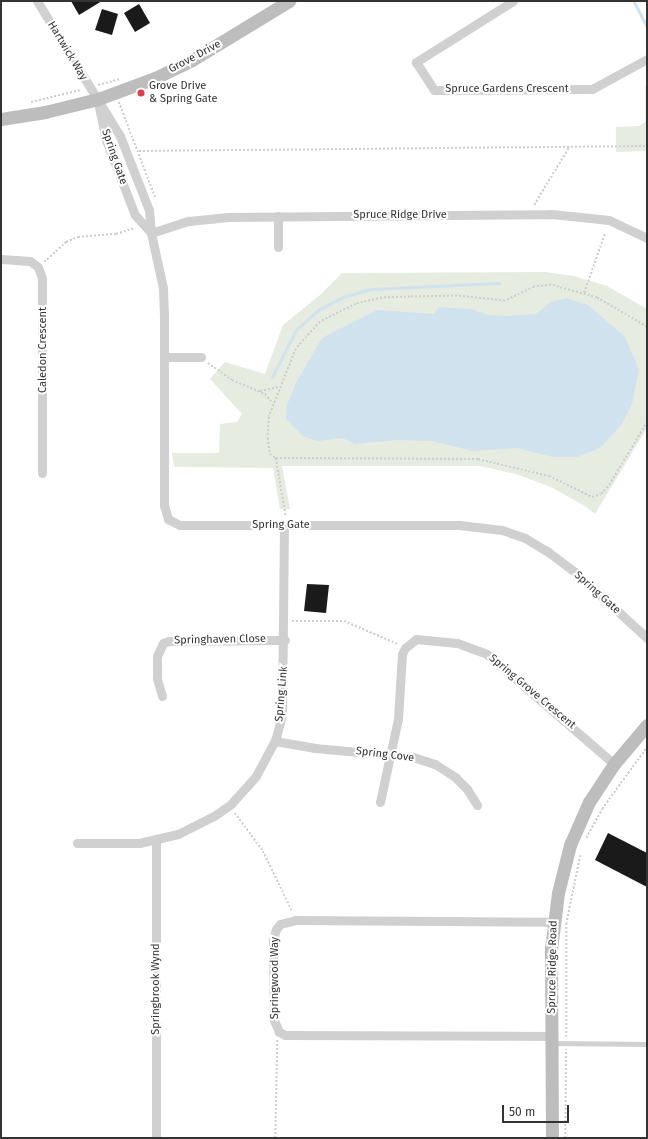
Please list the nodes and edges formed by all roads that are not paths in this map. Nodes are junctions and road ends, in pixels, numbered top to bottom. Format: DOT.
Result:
graph roads {
  1 [pos="37,1"];
  2 [pos="289,1"];
  3 [pos="513,1"];
  4 [pos="647,59"];
  5 [pos="98,100"];
  6 [pos="1,119"];
  7 [pos="278,216"];
  8 [pos="151,232"];
  9 [pos="647,238"];
  10 [pos="278,247"];
  11 [pos="1,259"];
  12 [pos="164,357"];
  13 [pos="201,357"];
  14 [pos="42,473"];
  15 [pos="284,525"];
  16 [pos="647,638"];
  17 [pos="285,640"];
  18 [pos="162,696"];
  19 [pos="647,725"];
  20 [pos="275,741"];
  21 [pos="392,754"];
  22 [pos="614,764"];
  23 [pos="380,802"];
  24 [pos="477,806"];
  25 [pos="156,840"];
  26 [pos="76,843"];
  27 [pos="553,922"];
  28 [pos="552,1040"];
  29 [pos="647,1044"];
  30 [pos="156,1138"];
  31 [pos="552,1138"];
  1 -- 5 [label="street, Hartwick Way"];
  2 -- 5 [label="street, Grove Drive"];
  3 -- 4 [label="street, Spruce Gardens Crescent"];
  5 -- 6 [label="street, Grove Drive"];
  5 -- 8 [label="street, Spring Gate"];
  5 -- 8 [label="street, Spring Gate"];
  7 -- 8 [label="street, Spruce Ridge Drive"];
  7 -- 9 [label="street, Spruce Ridge Drive"];
  7 -- 10 [label="street"];
  8 -- 12 [label="street, Spring Gate"];
  11 -- 14 [label="street, Caledon Crescent"];
  12 -- 13 [label="street"];
  12 -- 15 [label="street, Spring Gate"];
  15 -- 16 [label="street, Spring Gate"];
  15 -- 17 [label="street, Spring Link"];
  17 -- 18 [label="street, Springhaven Close"];
  17 -- 20 [label="street, Spring Link"];
  19 -- 22 [label="street, Spruce Ridge Road"];
  20 -- 21 [label="street, Spring Cove"];
  20 -- 25 [label="street, Spring Link"];
  21 -- 22 [label="street, Spring Grove Crescent"];
  21 -- 23 [label="street"];
  21 -- 24 [label="street, Spring Cove"];
  22 -- 27 [label="street, Spruce Ridge Road"];
  25 -- 26 [label="street, Spring Link"];
  25 -- 30 [label="street, Springbrook Wynd"];
  27 -- 28 [label="street, Spruce Ridge Road"];
  27 -- 28 [label="street, Springwood Way"];
  28 -- 29 [label="lane"];
  28 -- 31 [label="street, Spruce Ridge Road"];
}
